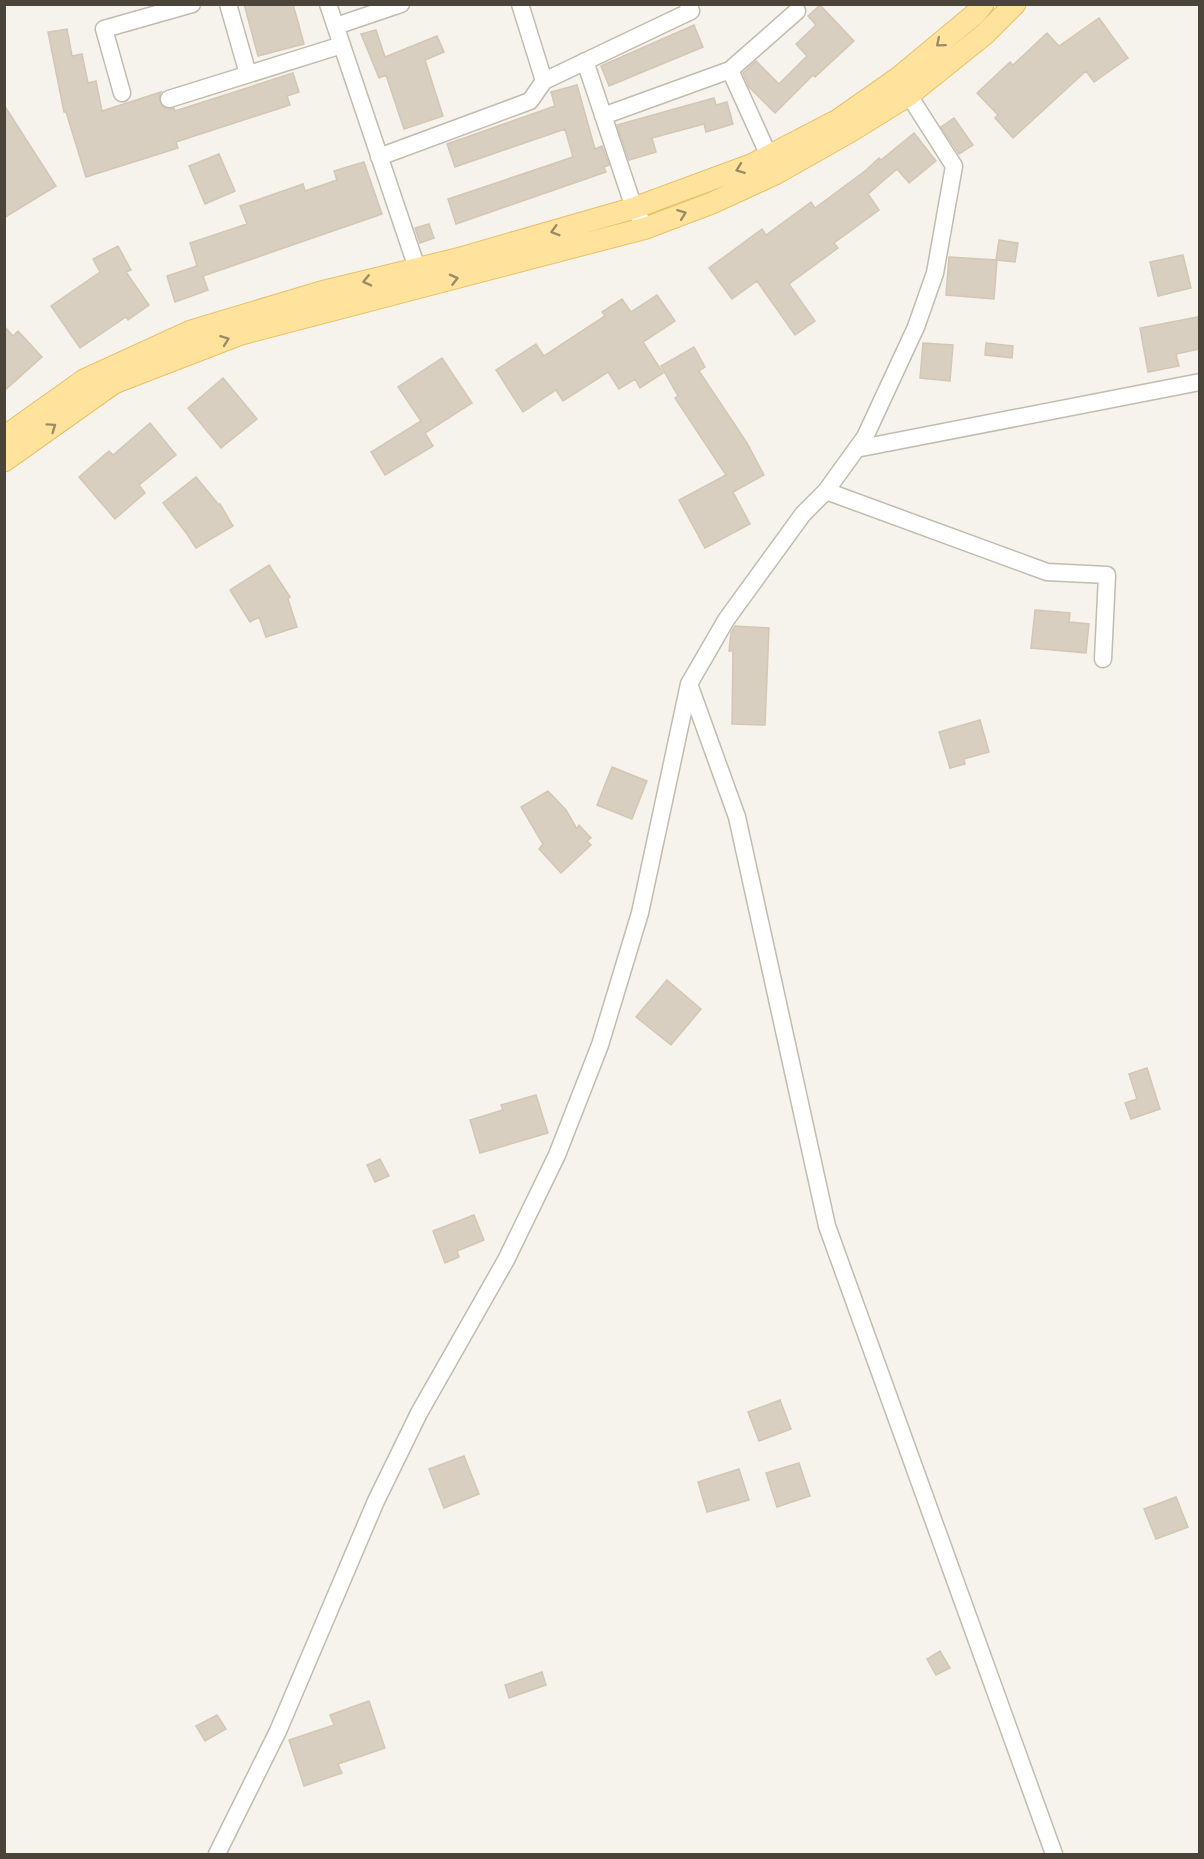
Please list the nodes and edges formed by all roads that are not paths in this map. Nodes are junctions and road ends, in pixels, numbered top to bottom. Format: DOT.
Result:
graph roads {
  1 [pos="192,4"];
  2 [pos="228,4"];
  3 [pos="328,4"];
  4 [pos="401,4"];
  5 [pos="520,4"];
  6 [pos="688,4"];
  7 [pos="1015,4"];
  8 [pos="977,8"];
  9 [pos="797,11"];
  10 [pos="336,26"];
  11 [pos="985,34"];
  12 [pos="342,45"];
  13 [pos="585,61"];
  14 [pos="730,70"];
  15 [pos="248,74"];
  16 [pos="898,78"];
  17 [pos="544,81"];
  18 [pos="122,93"];
  19 [pos="909,95"];
  20 [pos="169,99"];
  21 [pos="603,116"];
  22 [pos="769,156"];
  23 [pos="379,157"];
  24 [pos="634,207"];
  25 [pos="646,228"];
  26 [pos="419,278"];
  27 [pos="1200,382"];
  28 [pos="4,437"];
  29 [pos="856,449"];
  30 [pos="4,461"];
  31 [pos="826,492"];
  32 [pos="1103,659"];
  33 [pos="689,684"];
  34 [pos="217,1854"];
  35 [pos="1054,1854"];
  1 -- 18 [label="street"];
  2 -- 15 [label="street"];
  3 -- 10 [label="street"];
  4 -- 10 [label="street"];
  5 -- 17 [label="street"];
  6 -- 13 [label="street"];
  7 -- 11 [label="main road"];
  8 -- 11 [label="street"];
  8 -- 16 [label="main road, one-way"];
  9 -- 14 [label="street"];
  10 -- 12 [label="street"];
  11 -- 19 [label="main road"];
  12 -- 15 [label="street"];
  12 -- 23 [label="street"];
  13 -- 17 [label="street"];
  13 -- 21 [label="street"];
  14 -- 21 [label="street"];
  14 -- 22 [label="street"];
  15 -- 20 [label="street"];
  16 -- 19 [label="street"];
  16 -- 22 [label="main road"];
  17 -- 23 [label="street"];
  25 -- 19 [label="main road, one-way"];
  19 -- 29 [label="street"];
  21 -- 24 [label="street"];
  22 -- 24 [label="main road, one-way"];
  23 -- 26 [label="street"];
  24 -- 25 [label="street"];
  24 -- 26 [label="main road, one-way"];
  26 -- 25 [label="main road, one-way"];
  26 -- 28 [label="main road, one-way"];
  30 -- 26 [label="main road, one-way"];
  27 -- 29 [label="street"];
  29 -- 31 [label="street"];
  31 -- 32 [label="street"];
  31 -- 33 [label="street"];
  33 -- 34 [label="street"];
  33 -- 35 [label="street"];
}
